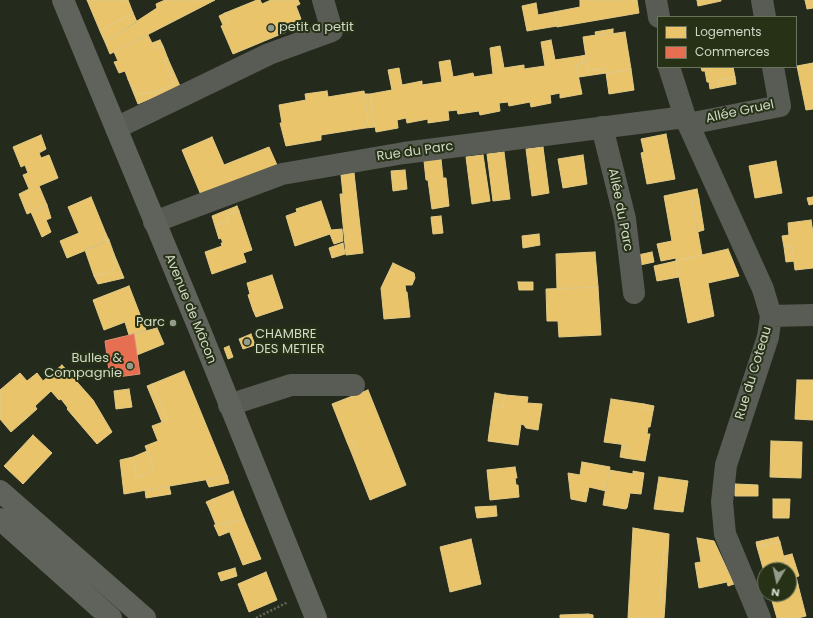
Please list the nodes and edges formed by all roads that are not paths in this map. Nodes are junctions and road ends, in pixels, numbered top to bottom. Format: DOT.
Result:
graph roads {
  1 [pos="63,0"];
  2 [pos="323,0"];
  3 [pos="656,0"];
  4 [pos="762,0"];
  5 [pos="659,16"];
  6 [pos="765,16"];
  7 [pos="669,68"];
  8 [pos="774,68"];
  9 [pos="687,120"];
  10 [pos="116,128"];
  11 [pos="602,128"];
  12 [pos="154,222"];
  13 [pos="634,293"];
  14 [pos="770,316"];
  15 [pos="813,316"];
  16 [pos="354,385"];
  17 [pos="229,405"];
  18 [pos="0,490"];
  19 [pos="0,519"];
  20 [pos="111,618"];
  21 [pos="145,618"];
  22 [pos="316,618"];
  23 [pos="760,618"];
  1 -- 10 [label="main road, Avenue de Mâcon"];
  2 -- 10 [label="street"];
  3 -- 5 [label="street"];
  4 -- 6 [label="street"];
  7 -- 9 [label="street, Rue du Coteau"];
  8 -- 9 [label="street, Allée Gruel"];
  9 -- 11 [label="street, Rue du Parc"];
  9 -- 14 [label="street, Rue du Coteau"];
  10 -- 12 [label="main road, Avenue de Mâcon"];
  11 -- 12 [label="street, Rue du Parc"];
  11 -- 13 [label="street, Allée du Parc"];
  12 -- 17 [label="main road, Avenue de Mâcon"];
  14 -- 15 [label="street"];
  14 -- 23 [label="street, Rue du Coteau"];
  16 -- 17 [label="street"];
  17 -- 22 [label="main road, Avenue de Mâcon"];
  18 -- 21 [label="main road"];
  19 -- 20 [label="main road"];
}
